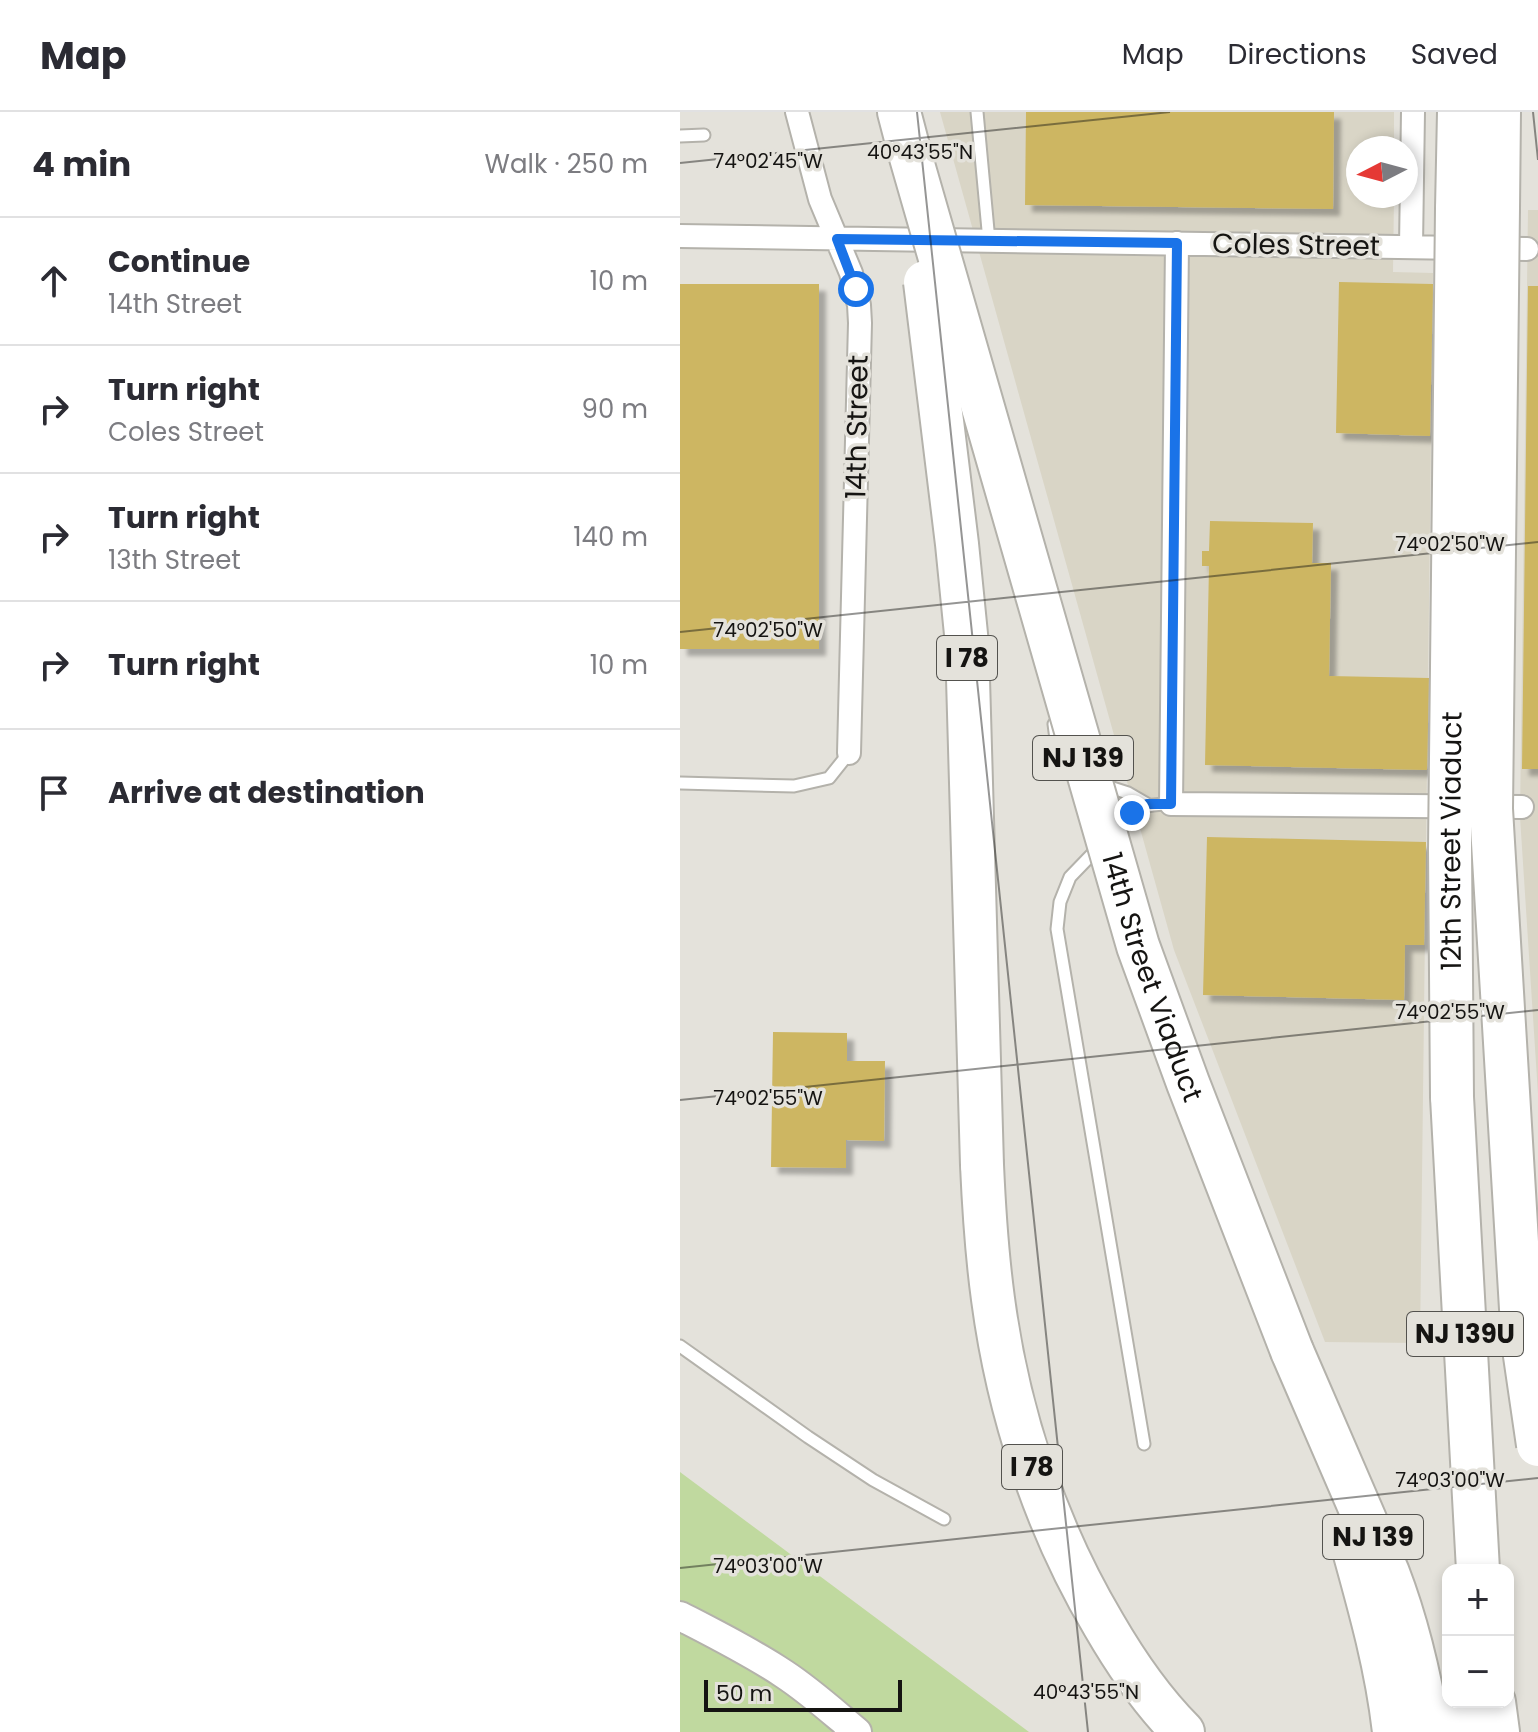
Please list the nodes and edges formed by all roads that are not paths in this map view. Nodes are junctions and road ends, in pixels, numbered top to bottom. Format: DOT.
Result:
graph roads {
  1 [pos="797,112"];
  2 [pos="899,112"];
  3 [pos="977,112"];
  4 [pos="1413,112"];
  5 [pos="1459,112"];
  6 [pos="1499,112"];
  7 [pos="704,135"];
  8 [pos="680,136"];
  9 [pos="910,154"];
  10 [pos="680,236"];
  11 [pos="837,239"];
  12 [pos="989,241"];
  13 [pos="1177,243"];
  14 [pos="1411,246"];
  15 [pos="1527,249"];
  16 [pos="1044,657"];
  17 [pos="1046,672"];
  18 [pos="1053,717"];
  19 [pos="849,753"];
  20 [pos="680,783"];
  21 [pos="1147,804"];
  22 [pos="1171,804"];
  23 [pos="1522,807"];
  24 [pos="1452,1097"];
  25 [pos="680,1346"];
  26 [pos="1292,1351"];
  27 [pos="1144,1444"];
  28 [pos="1538,1445"];
  29 [pos="944,1519"];
  30 [pos="1453,1564"];
  31 [pos="1478,1564"];
  32 [pos="680,1616"];
  33 [pos="1466,1708"];
  34 [pos="1495,1708"];
  35 [pos="857,1732"];
  36 [pos="1183,1732"];
  37 [pos="1394,1732"];
  38 [pos="1429,1732"];
  39 [pos="1468,1732"];
  40 [pos="1498,1732"];
  1 -- 11 [label="street, 14th Street"];
  2 -- 9 [label="highway, 14th Street Viaduct / I 78"];
  3 -- 12 [label="lane"];
  4 -- 14 [label="street"];
  5 -- 24 [label="highway, 12th Street Viaduct / NJ 139, bridge"];
  6 -- 28 [label="highway, bridge"];
  7 -- 8 [label="lane"];
  9 -- 26 [label="highway, 14th Street Viaduct / NJ 139, bridge"];
  9 -- 36 [label="highway, I 78, bridge"];
  10 -- 11 [label="street, Coles Street"];
  11 -- 12 [label="street, Coles Street"];
  11 -- 19 [label="street, 14th Street"];
  12 -- 13 [label="street, Coles Street"];
  13 -- 14 [label="street, Coles Street"];
  13 -- 22 [label="street"];
  14 -- 15 [label="street, Coles Street"];
  16 -- 17 [label="lane"];
  18 -- 21 [label="lane"];
  19 -- 20 [label="lane"];
  21 -- 22 [label="lane"];
  21 -- 27 [label="lane"];
  22 -- 23 [label="street"];
  24 -- 30 [label="highway, 12th Street Viaduct / NJ 139"];
  24 -- 31 [label="highway, NJ 139U"];
  25 -- 29 [label="lane"];
  26 -- 37 [label="highway"];
  26 -- 38 [label="highway, 14th Street Viaduct / NJ 139"];
  32 -- 35 [label="street"];
  33 -- 39 [label="highway"];
  34 -- 40 [label="highway"];
}
